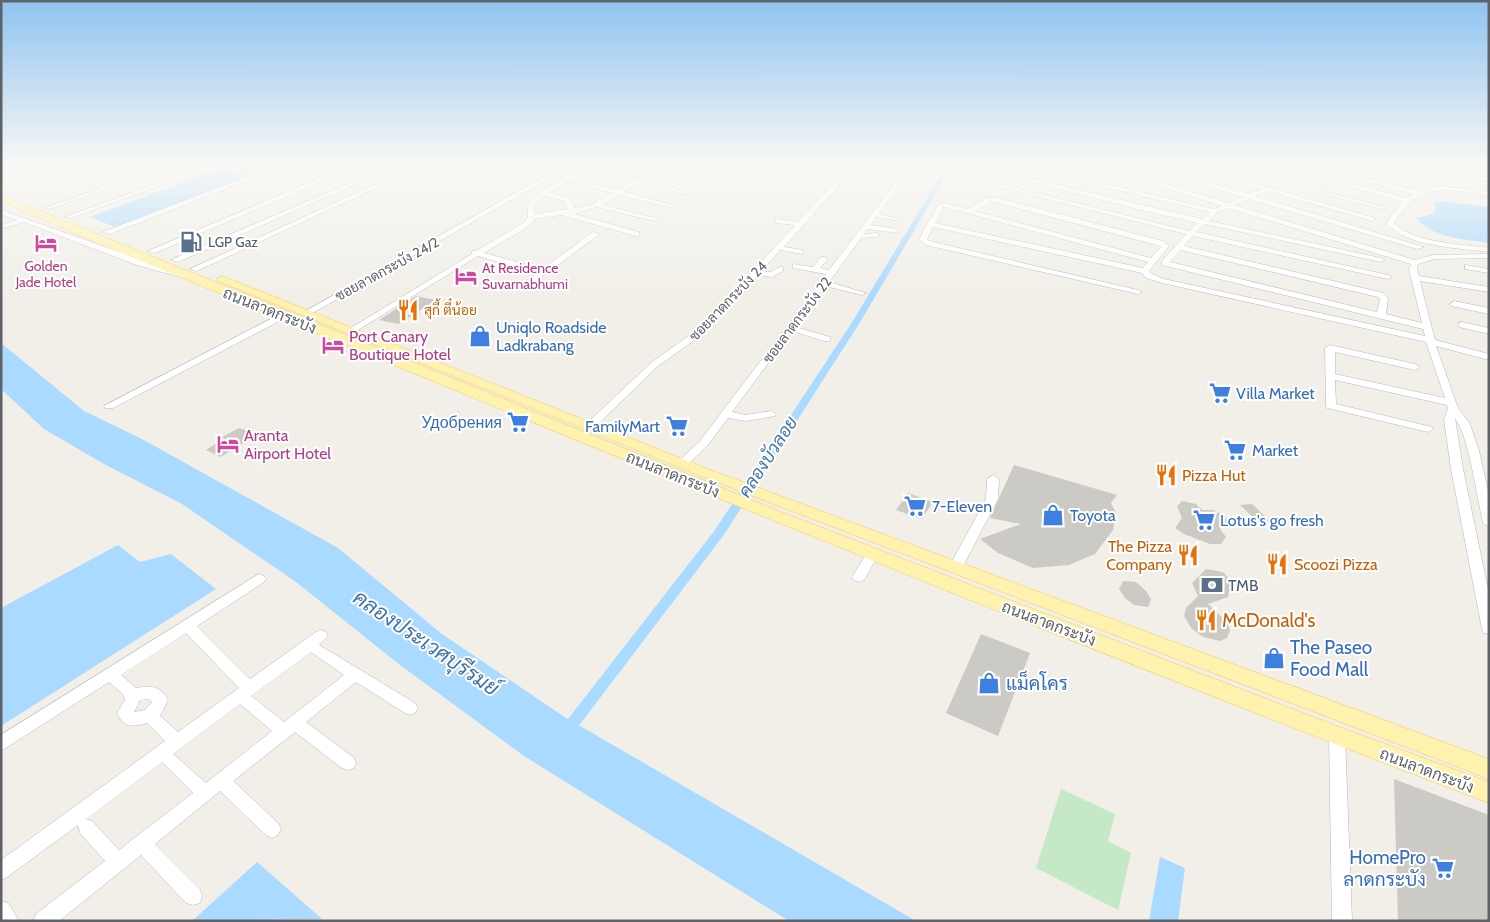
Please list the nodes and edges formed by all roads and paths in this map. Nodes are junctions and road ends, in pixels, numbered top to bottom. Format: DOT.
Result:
graph roads {
  1 [pos="22,207"];
  2 [pos="50,207"];
  3 [pos="97,207"];
  4 [pos="173,207"];
  5 [pos="257,207"];
  6 [pos="299,207"];
  7 [pos="335,207"];
  8 [pos="495,207"];
  9 [pos="531,207"];
  10 [pos="567,207"];
  11 [pos="587,207"];
  12 [pos="604,207"];
  13 [pos="816,207"];
  14 [pos="881,207"];
  15 [pos="940,207"];
  16 [pos="953,207"];
  17 [pos="975,207"];
  18 [pos="1024,207"];
  19 [pos="1086,207"];
  20 [pos="1143,207"];
  21 [pos="1198,207"];
  22 [pos="1224,207"];
  23 [pos="1229,207"];
  24 [pos="1284,207"];
  25 [pos="1328,207"];
  26 [pos="1379,207"];
  27 [pos="1401,207"];
  28 [pos="47,208"];
  29 [pos="1383,208"];
  30 [pos="970,210"];
  31 [pos="1,211"];
  32 [pos="1215,211"];
  33 [pos="567,212"];
  34 [pos="1349,213"];
  35 [pos="532,215"];
  36 [pos="69,217"];
  37 [pos="654,219"];
  38 [pos="1373,219"];
  39 [pos="24,220"];
  40 [pos="779,221"];
  41 [pos="870,221"];
  42 [pos="1202,221"];
  43 [pos="1336,223"];
  44 [pos="800,224"];
  45 [pos="930,224"];
  46 [pos="1,228"];
  47 [pos="107,232"];
  48 [pos="81,233"];
  49 [pos="1191,233"];
  50 [pos="1315,233"];
  51 [pos="596,234"];
  52 [pos="636,234"];
  53 [pos="876,235"];
  54 [pos="859,236"];
  55 [pos="1305,244"];
  56 [pos="1178,247"];
  57 [pos="1420,247"];
  58 [pos="779,248"];
  59 [pos="1489,250"];
  60 [pos="152,251"];
  61 [pos="800,252"];
  62 [pos="475,253"];
  63 [pos="1070,254"];
  64 [pos="1489,256"];
  65 [pos="1299,257"];
  66 [pos="176,260"];
  67 [pos="824,260"];
  68 [pos="1153,260"];
  69 [pos="1381,260"];
  70 [pos="1415,263"];
  71 [pos="796,266"];
  72 [pos="1468,267"];
  73 [pos="780,269"];
  74 [pos="815,270"];
  75 [pos="1145,271"];
  76 [pos="1489,271"];
  77 [pos="543,272"];
  78 [pos="756,272"];
  79 [pos="832,273"];
  80 [pos="1057,273"];
  81 [pos="195,274"];
  82 [pos="1415,276"];
  83 [pos="1388,277"];
  84 [pos="228,282"];
  85 [pos="526,284"];
  86 [pos="824,284"];
  87 [pos="216,287"];
  88 [pos="1489,290"];
  89 [pos="1138,292"];
  90 [pos="862,293"];
  91 [pos="1454,304"];
  92 [pos="1489,311"];
  93 [pos="306,313"];
  94 [pos="284,315"];
  95 [pos="1381,315"];
  96 [pos="1427,325"];
  97 [pos="1462,325"];
  98 [pos="790,328"];
  99 [pos="350,331"];
  100 [pos="1489,331"];
  101 [pos="827,339"];
  102 [pos="1431,344"];
  103 [pos="1489,358"];
  104 [pos="1415,367"];
  105 [pos="1331,376"];
  106 [pos="110,406"];
  107 [pos="1452,406"];
  108 [pos="726,414"];
  109 [pos="770,414"];
  110 [pos="590,426"];
  111 [pos="1428,429"];
  112 [pos="1454,446"];
  113 [pos="1473,451"];
  114 [pos="682,464"];
  115 [pos="1457,469"];
  116 [pos="1479,475"];
  117 [pos="700,478"];
  118 [pos="993,479"];
  119 [pos="782,510"];
  120 [pos="1489,522"];
  121 [pos="873,554"];
  122 [pos="956,567"];
  123 [pos="1483,575"];
  124 [pos="859,577"];
  125 [pos="258,579"];
  126 [pos="1065,608"];
  127 [pos="187,625"];
  128 [pos="1060,627"];
  129 [pos="1489,630"];
  130 [pos="110,674"];
  131 [pos="356,674"];
  132 [pos="248,695"];
  133 [pos="410,708"];
  134 [pos="290,727"];
  135 [pos="1337,736"];
  136 [pos="178,742"];
  137 [pos="1,744"];
  138 [pos="169,760"];
  139 [pos="348,763"];
  140 [pos="1489,768"];
  141 [pos="221,781"];
  142 [pos="206,793"];
  143 [pos="1489,793"];
  144 [pos="86,827"];
  145 [pos="272,829"];
  146 [pos="142,843"];
  147 [pos="118,862"];
  148 [pos="1,871"];
  149 [pos="193,896"];
  150 [pos="1,910"];
  151 [pos="51,918"];
  152 [pos="9,921"];
  153 [pos="1342,921"];
  1 -- 48 [label="main road, ถนนลาดกระบัง"];
  2 -- 28 [label="street"];
  3 -- 36 [label="street"];
  4 -- 47 [label="street"];
  5 -- 60 [label="street"];
  6 -- 66 [label="street"];
  7 -- 81 [label="street"];
  8 -- 93 [label="street, ซอยลาดกระบัง 24/2"];
  9 -- 35 [label="street"];
  10 -- 33 [label="street"];
  11 -- 33 [label="street"];
  12 -- 37 [label="street"];
  13 -- 44 [label="street, ซอยลาดกระบัง 24"];
  14 -- 41 [label="street, ซอยลาดกระบัง 22"];
  15 -- 45 [label="street"];
  16 -- 30 [label="street"];
  17 -- 30 [label="street"];
  18 -- 68 [label="street"];
  19 -- 49 [label="street"];
  20 -- 42 [label="street"];
  21 -- 32 [label="street"];
  22 -- 32 [label="street"];
  23 -- 50 [label="street"];
  24 -- 43 [label="street"];
  25 -- 34 [label="street"];
  26 -- 29 [label="street"];
  27 -- 59 [label="street"];
  28 -- 36 [label="main road, ถนนลาดกระบัง"];
  30 -- 68 [label="street"];
  31 -- 39 [label="street"];
  31 -- 48 [label="main road"];
  32 -- 42 [label="street"];
  33 -- 35 [label="street"];
  33 -- 52 [label="street"];
  34 -- 38 [label="street"];
  34 -- 43 [label="street"];
  35 -- 62 [label="street"];
  36 -- 47 [label="main road, ถนนลาดกระบัง"];
  39 -- 46 [label="street"];
  39 -- 81 [label="street"];
  40 -- 44 [label="street"];
  41 -- 41 [label="street"];
  41 -- 54 [label="street, ซอยลาดกระบัง 22"];
  42 -- 49 [label="street"];
  42 -- 55 [label="street"];
  43 -- 50 [label="street"];
  43 -- 57 [label="street"];
  44 -- 58 [label="street, ซอยลาดกระบัง 24"];
  45 -- 63 [label="street"];
  45 -- 80 [label="street"];
  47 -- 60 [label="main road, ถนนลาดกระบัง"];
  48 -- 81 [label="main road, ถนนลาดกระบัง"];
  49 -- 56 [label="street"];
  49 -- 65 [label="street"];
  50 -- 55 [label="street"];
  50 -- 70 [label="street"];
  51 -- 77 [label="street"];
  53 -- 54 [label="street"];
  54 -- 79 [label="street, ซอยลาดกระบัง 22"];
  55 -- 65 [label="street"];
  55 -- 69 [label="street"];
  56 -- 95 [label="street"];
  56 -- 95 [label="street"];
  58 -- 61 [label="street"];
  58 -- 78 [label="street, ซอยลาดกระบัง 24"];
  60 -- 66 [label="main road, ถนนลาดกระบัง"];
  62 -- 77 [label="street"];
  62 -- 99 [label="street"];
  63 -- 75 [label="street"];
  63 -- 80 [label="street"];
  64 -- 70 [label="street"];
  65 -- 83 [label="street"];
  66 -- 81 [label="main road, ถนนลาดกระบัง"];
  67 -- 74 [label="street"];
  68 -- 75 [label="street"];
  70 -- 82 [label="street"];
  71 -- 74 [label="street"];
  72 -- 76 [label="street"];
  73 -- 78 [label="street"];
  74 -- 79 [label="street"];
  75 -- 102 [label="street"];
  77 -- 85 [label="street"];
  78 -- 110 [label="street, ซอยลาดกระบัง 24"];
  79 -- 86 [label="street, ซอยลาดกระบัง 22"];
  80 -- 89 [label="street"];
  81 -- 84 [label="main road, ถนนลาดกระบัง"];
  81 -- 87 [label="main road, ถนนลาดกระบัง"];
  82 -- 88 [label="street"];
  82 -- 96 [label="street"];
  84 -- 87 [label="main road"];
  84 -- 93 [label="main road, ถนนลาดกระบัง"];
  86 -- 90 [label="street"];
  86 -- 98 [label="street, ซอยลาดกระบัง 22"];
  87 -- 94 [label="main road, ถนนลาดกระบัง"];
  91 -- 92 [label="street"];
  93 -- 99 [label="main road, ถนนลาดกระบัง"];
  94 -- 106 [label="street"];
  94 -- 117 [label="main road, ถนนลาดกระบัง"];
  95 -- 96 [label="street"];
  96 -- 102 [label="street"];
  97 -- 100 [label="street"];
  98 -- 101 [label="street"];
  98 -- 108 [label="street, ซอยลาดกระบัง 22"];
  99 -- 110 [label="main road, ถนนลาดกระบัง"];
  102 -- 103 [label="street"];
  102 -- 107 [label="street"];
  104 -- 105 [label="street"];
  105 -- 107 [label="street"];
  105 -- 111 [label="street"];
  107 -- 112 [label="street"];
  107 -- 113 [label="street"];
  108 -- 109 [label="street"];
  108 -- 114 [label="street, ซอยลาดกระบัง 22"];
  110 -- 114 [label="main road, ถนนลาดกระบัง"];
  112 -- 113 [label="street"];
  112 -- 115 [label="street"];
  113 -- 116 [label="street"];
  114 -- 117 [label="main road, ถนนลาดกระบัง"];
  115 -- 116 [label="street"];
  115 -- 123 [label="street"];
  116 -- 120 [label="street"];
  117 -- 119 [label="main road, ถนนลาดกระบัง"];
  118 -- 122 [label="street"];
  119 -- 121 [label="main road, ถนนลาดกระบัง"];
  119 -- 122 [label="main road, ถนนลาดกระบัง"];
  121 -- 124 [label="street"];
  121 -- 128 [label="main road, ถนนลาดกระบัง"];
  122 -- 126 [label="main road, ถนนลาดกระบัง"];
  123 -- 129 [label="street"];
  125 -- 127 [label="street"];
  126 -- 128 [label="main road"];
  126 -- 140 [label="main road, ถนนลาดกระบัง"];
  127 -- 130 [label="street"];
  127 -- 132 [label="street"];
  128 -- 135 [label="main road, ถนนลาดกระบัง"];
  130 -- 136 [label="street"];
  130 -- 137 [label="street"];
  131 -- 132 [label="street"];
  131 -- 133 [label="street"];
  131 -- 134 [label="street"];
  132 -- 134 [label="street"];
  132 -- 136 [label="street"];
  134 -- 139 [label="street"];
  134 -- 141 [label="street"];
  135 -- 143 [label="main road, ถนนลาดกระบัง"];
  135 -- 153 [label="street"];
  136 -- 148 [label="street"];
  138 -- 142 [label="street"];
  141 -- 142 [label="street"];
  141 -- 145 [label="street"];
  142 -- 146 [label="street"];
  144 -- 147 [label="street"];
  146 -- 147 [label="street"];
  146 -- 149 [label="street"];
  147 -- 151 [label="street"];
  150 -- 152 [label="street"];
}
